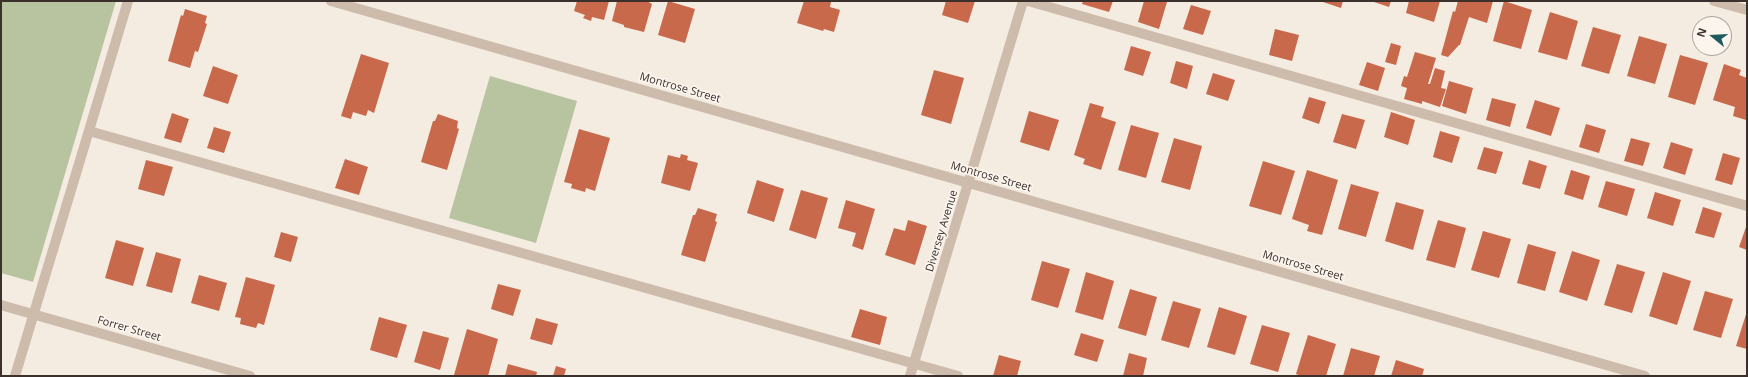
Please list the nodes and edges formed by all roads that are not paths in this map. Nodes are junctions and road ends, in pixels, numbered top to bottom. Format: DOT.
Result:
graph roads {
  1 [pos="128,1"];
  2 [pos="331,1"];
  3 [pos="1023,1"];
  4 [pos="1028,1"];
  5 [pos="1714,1"];
  6 [pos="1747,10"];
  7 [pos="89,131"];
  8 [pos="969,183"];
  9 [pos="1747,206"];
  10 [pos="1,305"];
  11 [pos="34,314"];
  12 [pos="914,364"];
  13 [pos="15,376"];
  14 [pos="250,376"];
  15 [pos="910,376"];
  16 [pos="958,376"];
  17 [pos="1645,376"];
  1 -- 7 [label="street"];
  2 -- 8 [label="street, Montrose Street"];
  3 -- 8 [label="street, Diversey Avenue"];
  4 -- 9 [label="street"];
  5 -- 6 [label="street"];
  7 -- 11 [label="street"];
  7 -- 12 [label="street"];
  8 -- 12 [label="street, Diversey Avenue"];
  8 -- 17 [label="street, Montrose Street"];
  10 -- 11 [label="street, Forrer Street"];
  11 -- 13 [label="street"];
  11 -- 14 [label="street, Forrer Street"];
  12 -- 15 [label="street, Diversey Avenue"];
  12 -- 16 [label="street"];
}
